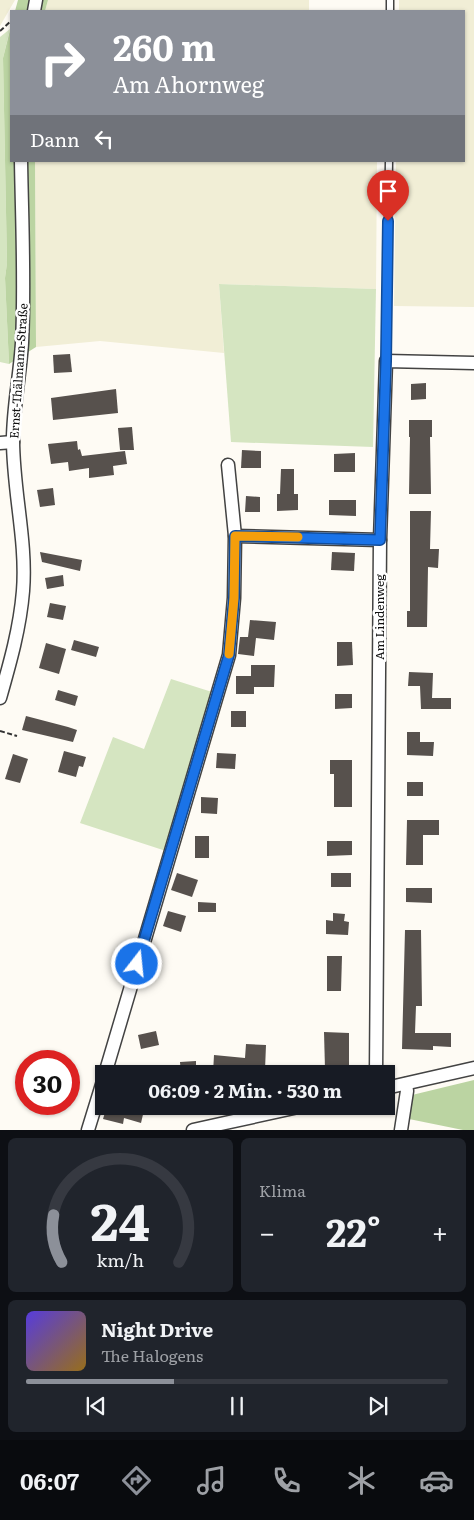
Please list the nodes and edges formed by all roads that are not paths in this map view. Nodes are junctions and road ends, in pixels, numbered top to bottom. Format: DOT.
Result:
graph roads {
  1 [pos="21,162"];
  2 [pos="389,162"];
  3 [pos="386,361"];
  4 [pos="474,362"];
  5 [pos="6,442"];
  6 [pos="228,465"];
  7 [pos="235,536"];
  8 [pos="380,540"];
  9 [pos="0,698"];
  10 [pos="108,1065"];
  11 [pos="376,1065"];
  12 [pos="474,1068"];
  13 [pos="406,1084"];
  14 [pos="395,1086"];
  15 [pos="95,1107"];
  16 [pos="262,1115"];
  17 [pos="88,1130"];
  18 [pos="193,1130"];
  19 [pos="401,1130"];
  1 -- 5 [label="street, Ernst-Thälmann-Straße"];
  2 -- 3 [label="lane, Am Lindenweg"];
  3 -- 4 [label="street"];
  3 -- 8 [label="street, Am Lindenweg"];
  5 -- 9 [label="street, Ernst-Thälmann-Straße"];
  6 -- 7 [label="street"];
  7 -- 8 [label="street"];
  7 -- 10 [label="street"];
  8 -- 11 [label="street, Am Lindenweg"];
  12 -- 13 [label="street"];
  13 -- 14 [label="street"];
  13 -- 19 [label="street"];
  15 -- 17 [label="street"];
  16 -- 18 [label="street"];
}
